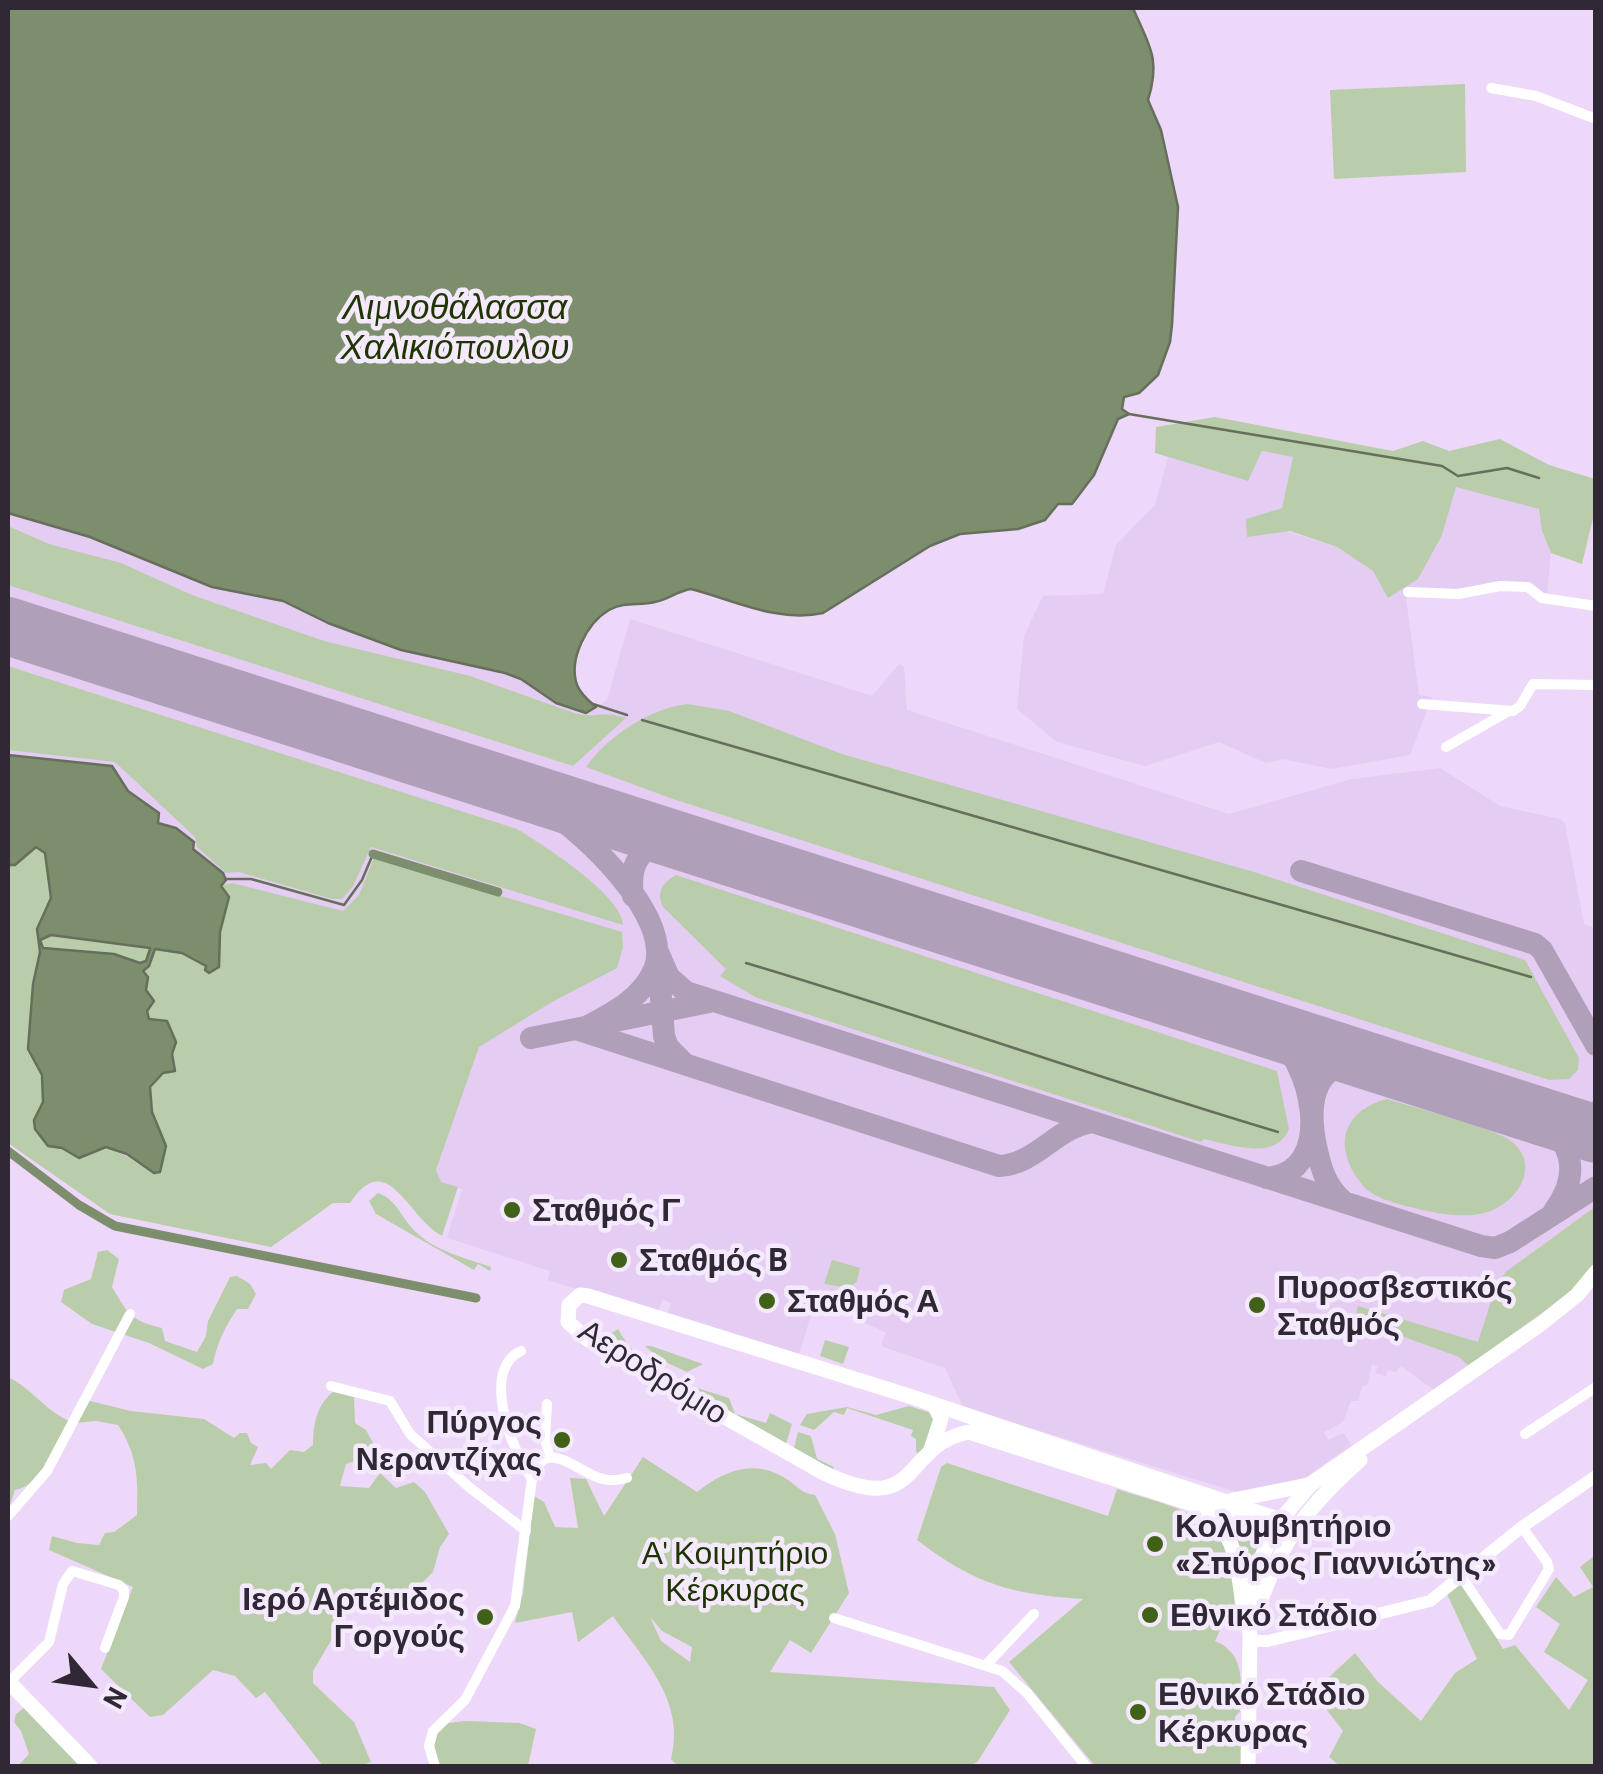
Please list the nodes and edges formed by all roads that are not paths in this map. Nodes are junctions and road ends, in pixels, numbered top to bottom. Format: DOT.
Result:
graph roads {
  1 [pos="1491,88"];
  2 [pos="1596,120"];
  3 [pos="1408,592"];
  4 [pos="1596,606"];
  5 [pos="1596,684"];
  6 [pos="1422,704"];
  7 [pos="1510,711"];
  8 [pos="1446,747"];
  9 [pos="1596,1272"];
  10 [pos="130,1314"];
  11 [pos="521,1351"];
  12 [pos="331,1386"];
  13 [pos="1596,1387"];
  14 [pos="547,1404"];
  15 [pos="934,1405"];
  16 [pos="1398,1424"];
  17 [pos="1525,1434"];
  18 [pos="927,1457"];
  19 [pos="550,1458"];
  20 [pos="1074,1458"];
  21 [pos="1596,1476"];
  22 [pos="627,1478"];
  23 [pos="532,1479"];
  24 [pos="1311,1484"];
  25 [pos="1219,1499"];
  26 [pos="1195,1504"];
  27 [pos="8,1516"];
  28 [pos="1285,1527"];
  29 [pos="1522,1527"];
  30 [pos="526,1530"];
  31 [pos="1461,1576"];
  32 [pos="1034,1614"];
  33 [pos="834,1618"];
  34 [pos="1249,1631"];
  35 [pos="1268,1640"];
  36 [pos="105,1648"];
  37 [pos="986,1665"];
  38 [pos="1248,1675"];
  39 [pos="8,1682"];
  40 [pos="90,1766"];
  41 [pos="434,1766"];
  42 [pos="1086,1766"];
  43 [pos="1248,1766"];
  1 -- 2 [label="street"];
  3 -- 4 [label="street"];
  5 -- 7 [label="street"];
  6 -- 7 [label="street"];
  7 -- 8 [label="street"];
  9 -- 16 [label="main road"];
  10 -- 27 [label="street"];
  11 -- 23 [label="street"];
  12 -- 30 [label="street"];
  13 -- 17 [label="street"];
  14 -- 19 [label="street"];
  15 -- 18 [label="main road"];
  15 -- 18 [label="main road, Αεροδρόμιο"];
  15 -- 20 [label="main road, Αεροδρόμιο"];
  16 -- 24 [label="main road"];
  16 -- 28 [label="main road"];
  18 -- 20 [label="main road, Αεροδρόμιο"];
  19 -- 22 [label="street"];
  19 -- 23 [label="street"];
  20 -- 25 [label="main road, Αεροδρόμιο"];
  20 -- 26 [label="main road, Αεροδρόμιο"];
  21 -- 29 [label="street"];
  23 -- 30 [label="street"];
  24 -- 25 [label="main road"];
  24 -- 28 [label="main road"];
  25 -- 28 [label="main road, Αεροδρόμιο"];
  26 -- 28 [label="main road, Αεροδρόμιο"];
  26 -- 34 [label="main road"];
  28 -- 34 [label="main road"];
  29 -- 31 [label="street"];
  29 -- 31 [label="street"];
  30 -- 41 [label="street"];
  31 -- 35 [label="street"];
  32 -- 37 [label="street"];
  33 -- 37 [label="street"];
  34 -- 35 [label="street"];
  34 -- 38 [label="main road"];
  35 -- 38 [label="street"];
  36 -- 39 [label="street"];
  37 -- 42 [label="street"];
  38 -- 43 [label="main road"];
  39 -- 40 [label="main road"];
}
